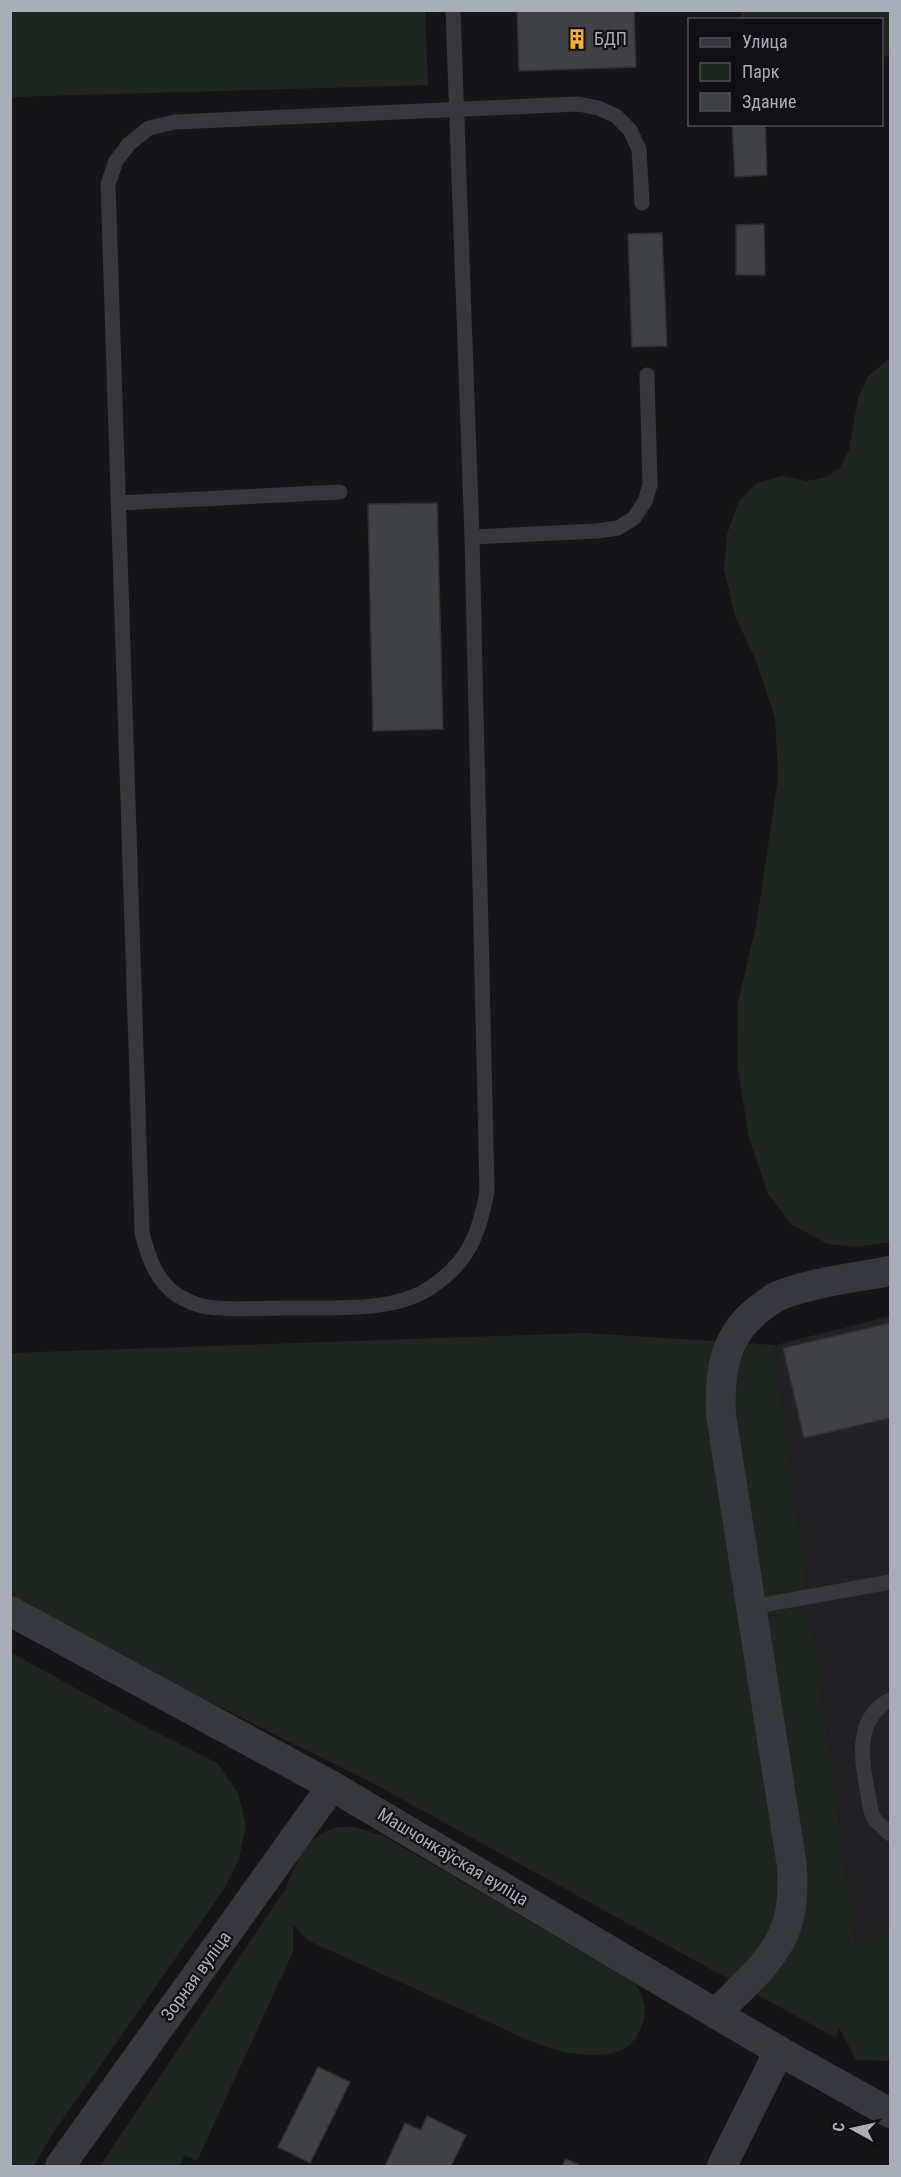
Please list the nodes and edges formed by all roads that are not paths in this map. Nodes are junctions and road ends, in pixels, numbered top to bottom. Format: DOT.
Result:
graph roads {
  1 [pos="453,10"];
  2 [pos="457,110"];
  3 [pos="642,203"];
  4 [pos="647,375"];
  5 [pos="340,492"];
  6 [pos="118,502"];
  7 [pos="472,537"];
  8 [pos="891,1271"];
  9 [pos="891,1582"];
  10 [pos="752,1607"];
  11 [pos="10,1611"];
  12 [pos="891,1700"];
  13 [pos="332,1786"];
  14 [pos="891,1834"];
  15 [pos="717,2012"];
  16 [pos="779,2050"];
  17 [pos="891,2113"];
  18 [pos="60,2166"];
  19 [pos="722,2166"];
  1 -- 2 [label="lane"];
  2 -- 3 [label="lane"];
  2 -- 6 [label="lane"];
  2 -- 7 [label="lane"];
  4 -- 7 [label="lane"];
  5 -- 6 [label="lane"];
  6 -- 7 [label="lane"];
  8 -- 10 [label="street"];
  9 -- 10 [label="lane"];
  10 -- 15 [label="street"];
  11 -- 13 [label="street, Машчонкаўская вуліца"];
  12 -- 14 [label="lane"];
  13 -- 15 [label="street, Машчонкаўская вуліца"];
  13 -- 18 [label="street, Зорная вуліца"];
  15 -- 16 [label="street, Машчонкаўская вуліца"];
  16 -- 17 [label="street, Машчонкаўская вуліца"];
  16 -- 19 [label="street"];
}
